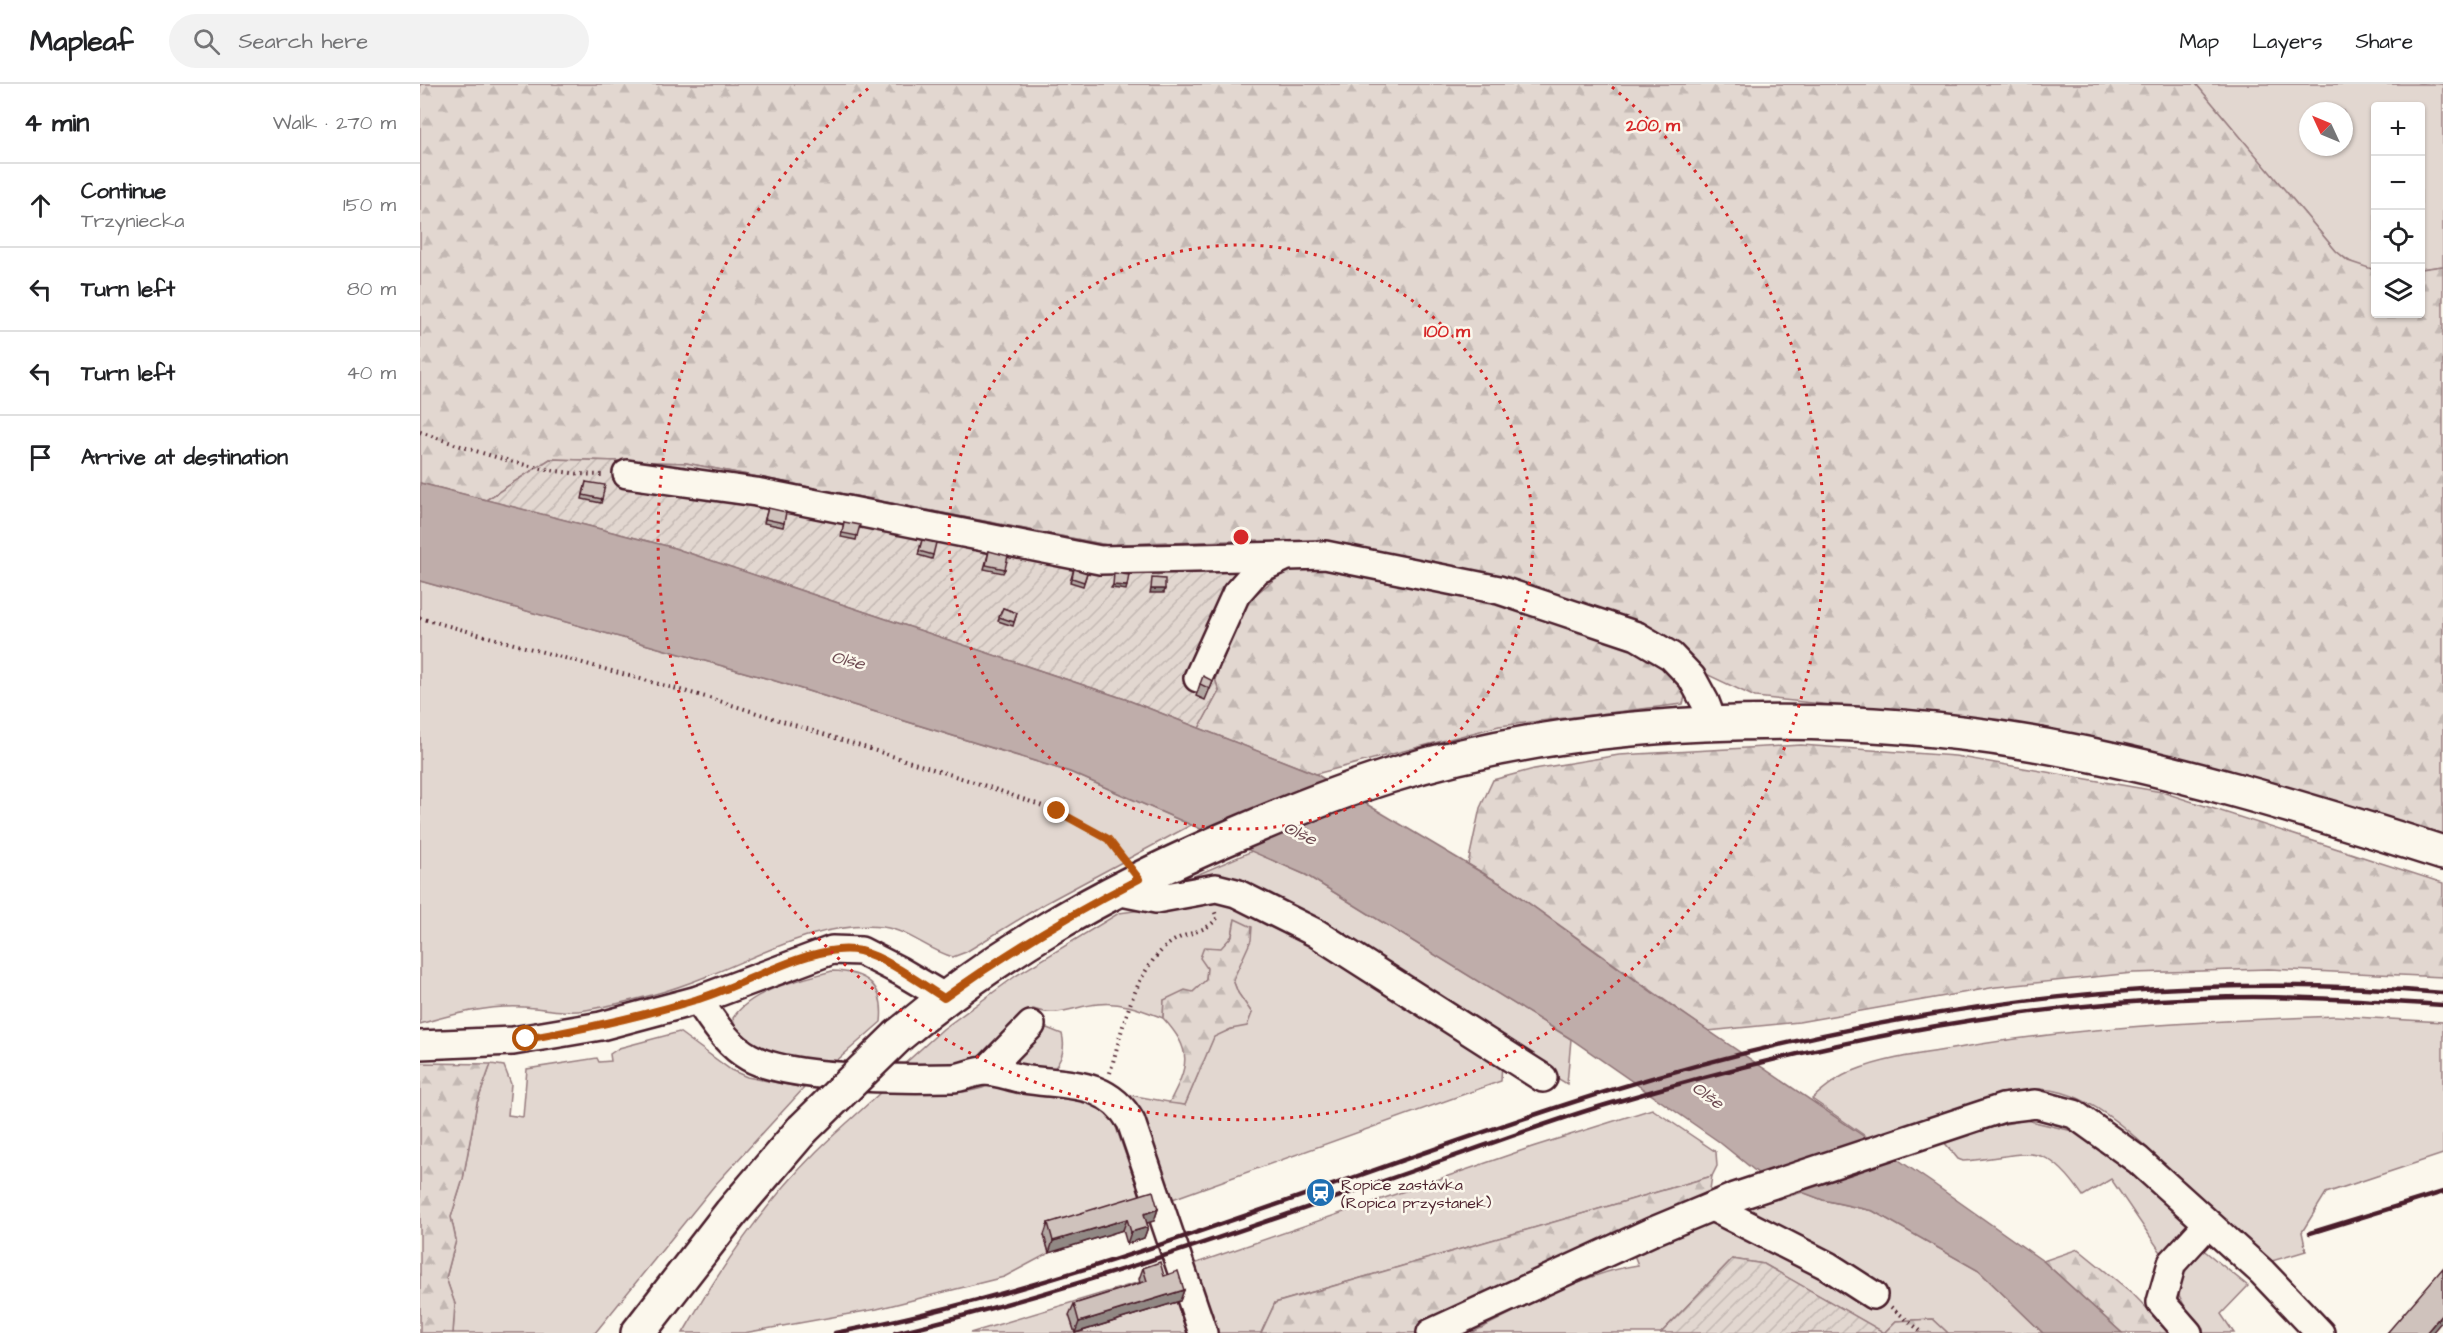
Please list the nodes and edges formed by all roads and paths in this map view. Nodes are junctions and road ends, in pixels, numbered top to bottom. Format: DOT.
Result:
graph roads {
  1 [pos="420,432"];
  2 [pos="627,474"];
  3 [pos="1287,556"];
  4 [pos="420,618"];
  5 [pos="1198,678"];
  6 [pos="1713,723"];
  7 [pos="2443,853"];
  8 [pos="1139,879"];
  9 [pos="1191,894"];
  10 [pos="944,998"];
  11 [pos="699,1000"];
  12 [pos="1030,1024"];
  13 [pos="420,1045"];
  14 [pos="986,1071"];
  15 [pos="1543,1078"];
  16 [pos="1111,1098"];
  17 [pos="1723,1202"];
  18 [pos="2207,1225"];
  19 [pos="1873,1295"];
  20 [pos="638,1333"];
  21 [pos="1203,1333"];
  22 [pos="1431,1333"];
  23 [pos="1923,1333"];
  24 [pos="2188,1333"];
  25 [pos="2320,1333"];
  1 -- 2 [label="path"];
  2 -- 3 [label="street"];
  3 -- 5 [label="street"];
  3 -- 6 [label="street"];
  4 -- 8 [label="path"];
  6 -- 7 [label="main road"];
  6 -- 8 [label="main road"];
  8 -- 9 [label="street"];
  8 -- 10 [label="main road"];
  9 -- 15 [label="street"];
  9 -- 16 [label="path"];
  10 -- 11 [label="street"];
  10 -- 20 [label="main road, bridge"];
  11 -- 13 [label="street"];
  11 -- 14 [label="street"];
  12 -- 14 [label="street"];
  14 -- 16 [label="street"];
  16 -- 21 [label="street"];
  17 -- 18 [label="street"];
  17 -- 19 [label="street"];
  17 -- 22 [label="street"];
  18 -- 24 [label="street"];
  18 -- 25 [label="street"];
  19 -- 23 [label="path"];
}
